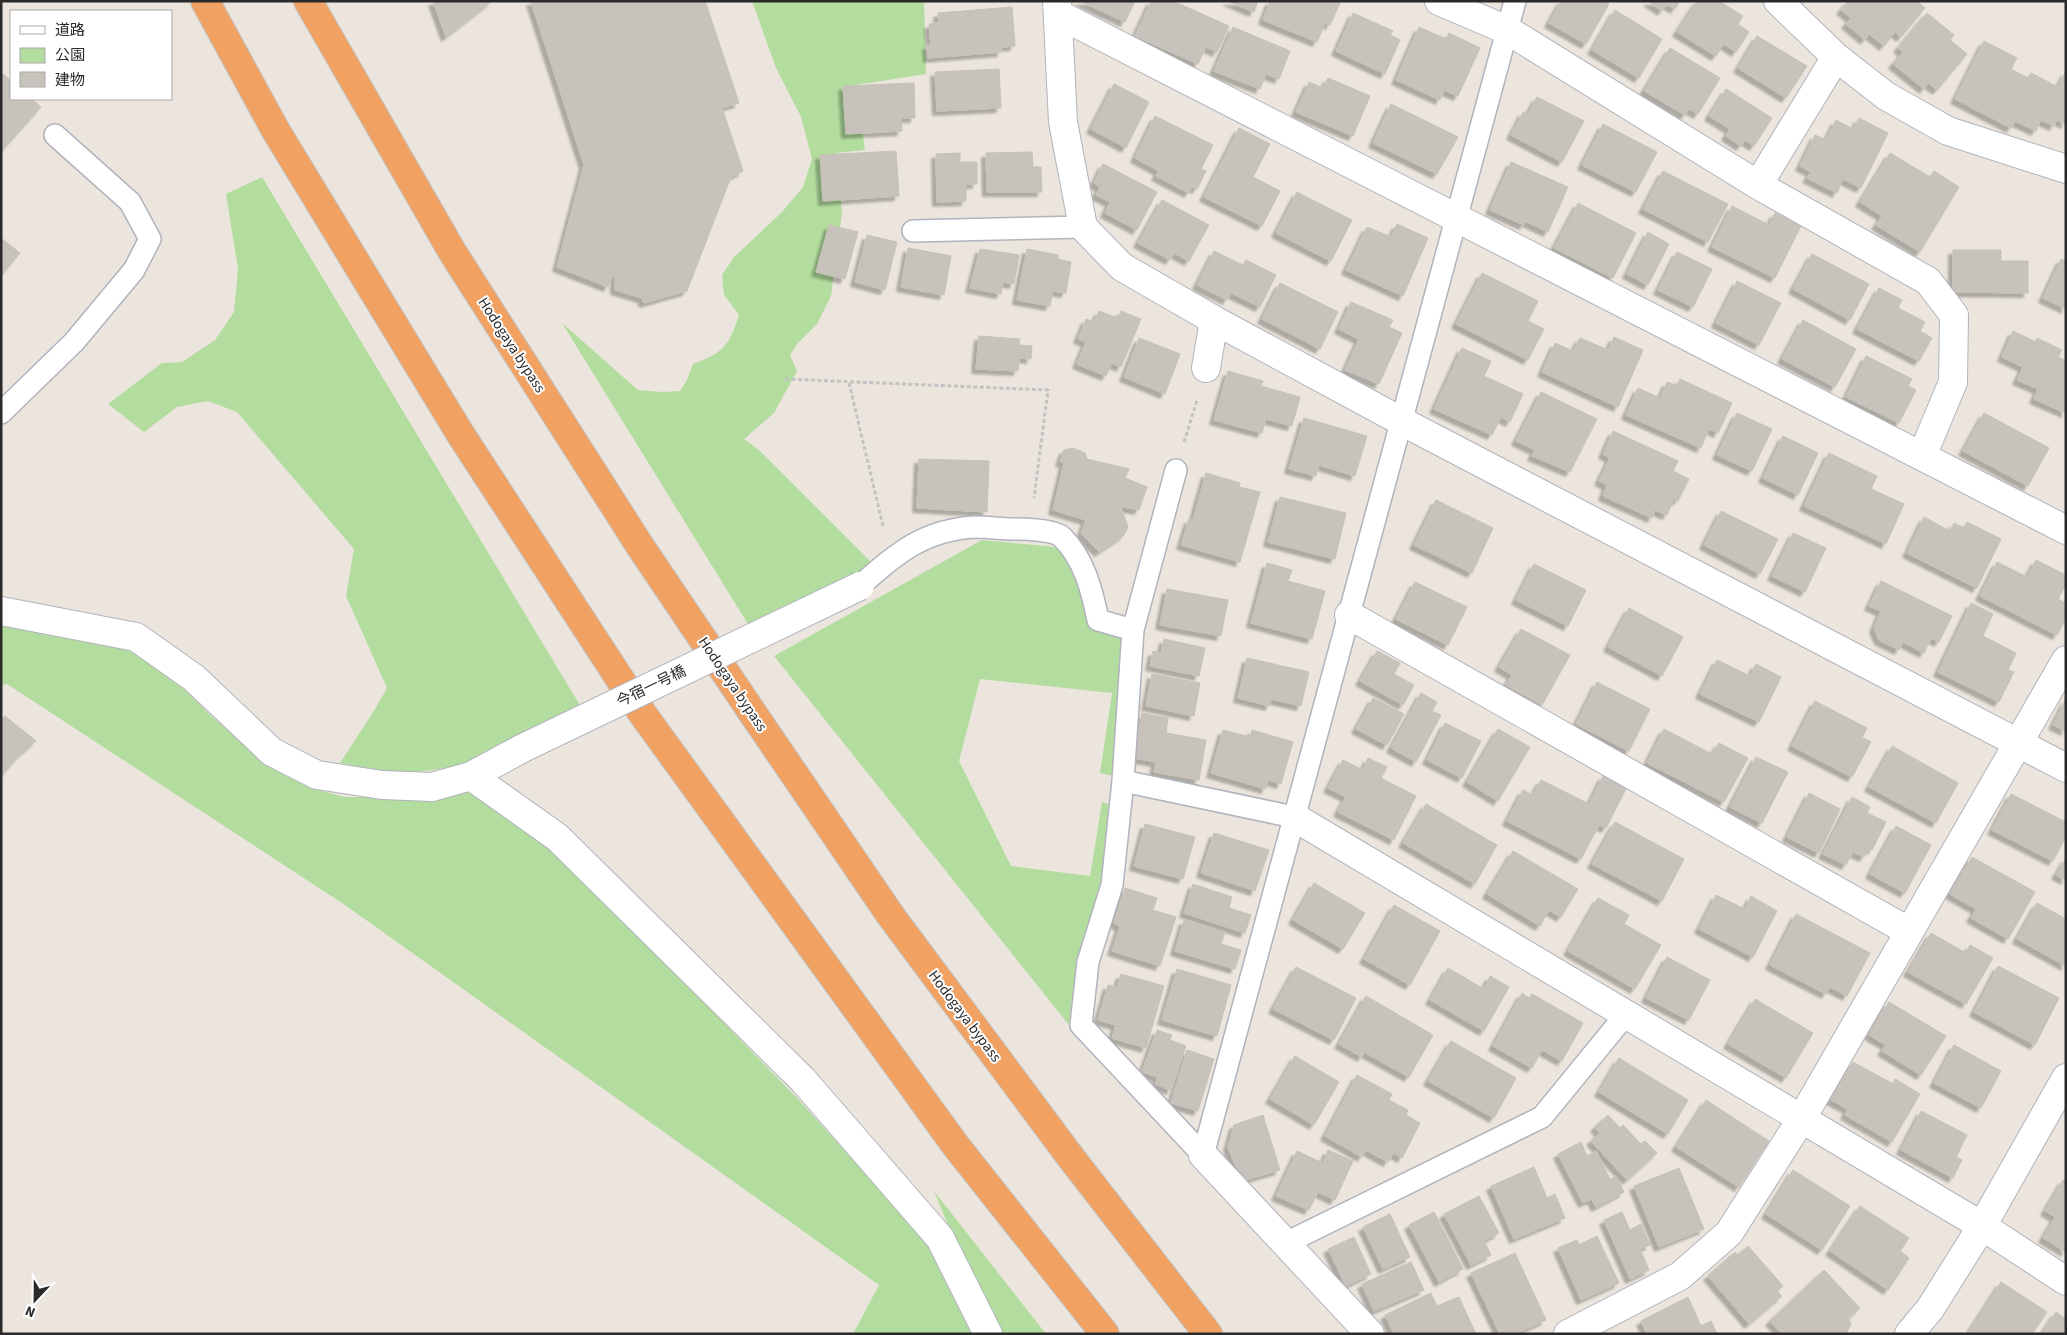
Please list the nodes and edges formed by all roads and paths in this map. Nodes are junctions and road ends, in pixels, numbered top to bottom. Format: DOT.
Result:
graph roads {
  1 [pos="205,1"];
  2 [pos="308,1"];
  3 [pos="1439,1"];
  4 [pos="1515,1"];
  5 [pos="1778,1"];
  6 [pos="1058,8"];
  7 [pos="1507,30"];
  8 [pos="1836,57"];
  9 [pos="55,135"];
  10 [pos="2066,169"];
  11 [pos="1758,185"];
  12 [pos="1456,219"];
  13 [pos="1083,228"];
  14 [pos="913,231"];
  15 [pos="1214,320"];
  16 [pos="1206,368"];
  17 [pos="785,379"];
  18 [pos="849,383"];
  19 [pos="1,413"];
  20 [pos="1401,421"];
  21 [pos="1922,456"];
  22 [pos="1176,470"];
  23 [pos="1030,528"];
  24 [pos="2066,530"];
  25 [pos="890,558"];
  26 [pos="860,586"];
  27 [pos="1,611"];
  28 [pos="1349,615"];
  29 [pos="1133,630"];
  30 [pos="2066,660"];
  31 [pos="2018,742"];
  32 [pos="2066,768"];
  33 [pos="471,776"];
  34 [pos="1123,781"];
  35 [pos="1294,816"];
  36 [pos="1908,931"];
  37 [pos="1627,1013"];
  38 [pos="2066,1078"];
  39 [pos="1802,1118"];
  40 [pos="1203,1155"];
  41 [pos="1982,1226"];
  42 [pos="1286,1243"];
  43 [pos="2066,1282"];
  44 [pos="988,1334"];
  45 [pos="1104,1334"];
  46 [pos="1208,1334"];
  47 [pos="1370,1334"];
  48 [pos="1568,1334"];
  49 [pos="1909,1334"];
  1 -- 45 [label="highway"];
  2 -- 46 [label="highway, Hodogaya bypass"];
  3 -- 7 [label="street"];
  4 -- 7 [label="lane"];
  5 -- 8 [label="street"];
  6 -- 12 [label="street"];
  6 -- 13 [label="street"];
  7 -- 11 [label="street"];
  7 -- 12 [label="lane"];
  8 -- 10 [label="street"];
  8 -- 11 [label="street"];
  9 -- 19 [label="lane"];
  11 -- 21 [label="street"];
  12 -- 20 [label="lane"];
  12 -- 21 [label="street"];
  13 -- 14 [label="lane"];
  13 -- 15 [label="street"];
  15 -- 16 [label="street"];
  15 -- 20 [label="street"];
  16 -- 22 [label="path"];
  17 -- 18 [label="path"];
  18 -- 23 [label="path"];
  18 -- 25 [label="path"];
  20 -- 28 [label="lane"];
  20 -- 31 [label="street"];
  21 -- 24 [label="street"];
  22 -- 29 [label="lane"];
  23 -- 25 [label="lane"];
  23 -- 29 [label="lane"];
  25 -- 26 [label="lane"];
  26 -- 33 [label="street, 今宿一号橋, bridge"];
  27 -- 33 [label="street, 今宿一号橋"];
  28 -- 35 [label="lane"];
  28 -- 36 [label="street"];
  29 -- 34 [label="lane"];
  30 -- 31 [label="street"];
  31 -- 32 [label="street"];
  31 -- 36 [label="street"];
  33 -- 44 [label="street"];
  34 -- 35 [label="lane"];
  34 -- 40 [label="lane"];
  35 -- 37 [label="street"];
  35 -- 40 [label="lane"];
  36 -- 39 [label="street"];
  37 -- 39 [label="street"];
  37 -- 42 [label="lane"];
  38 -- 41 [label="street"];
  39 -- 41 [label="street"];
  39 -- 48 [label="street"];
  40 -- 42 [label="street"];
  41 -- 43 [label="street"];
  41 -- 49 [label="street"];
  42 -- 47 [label="street"];
}
